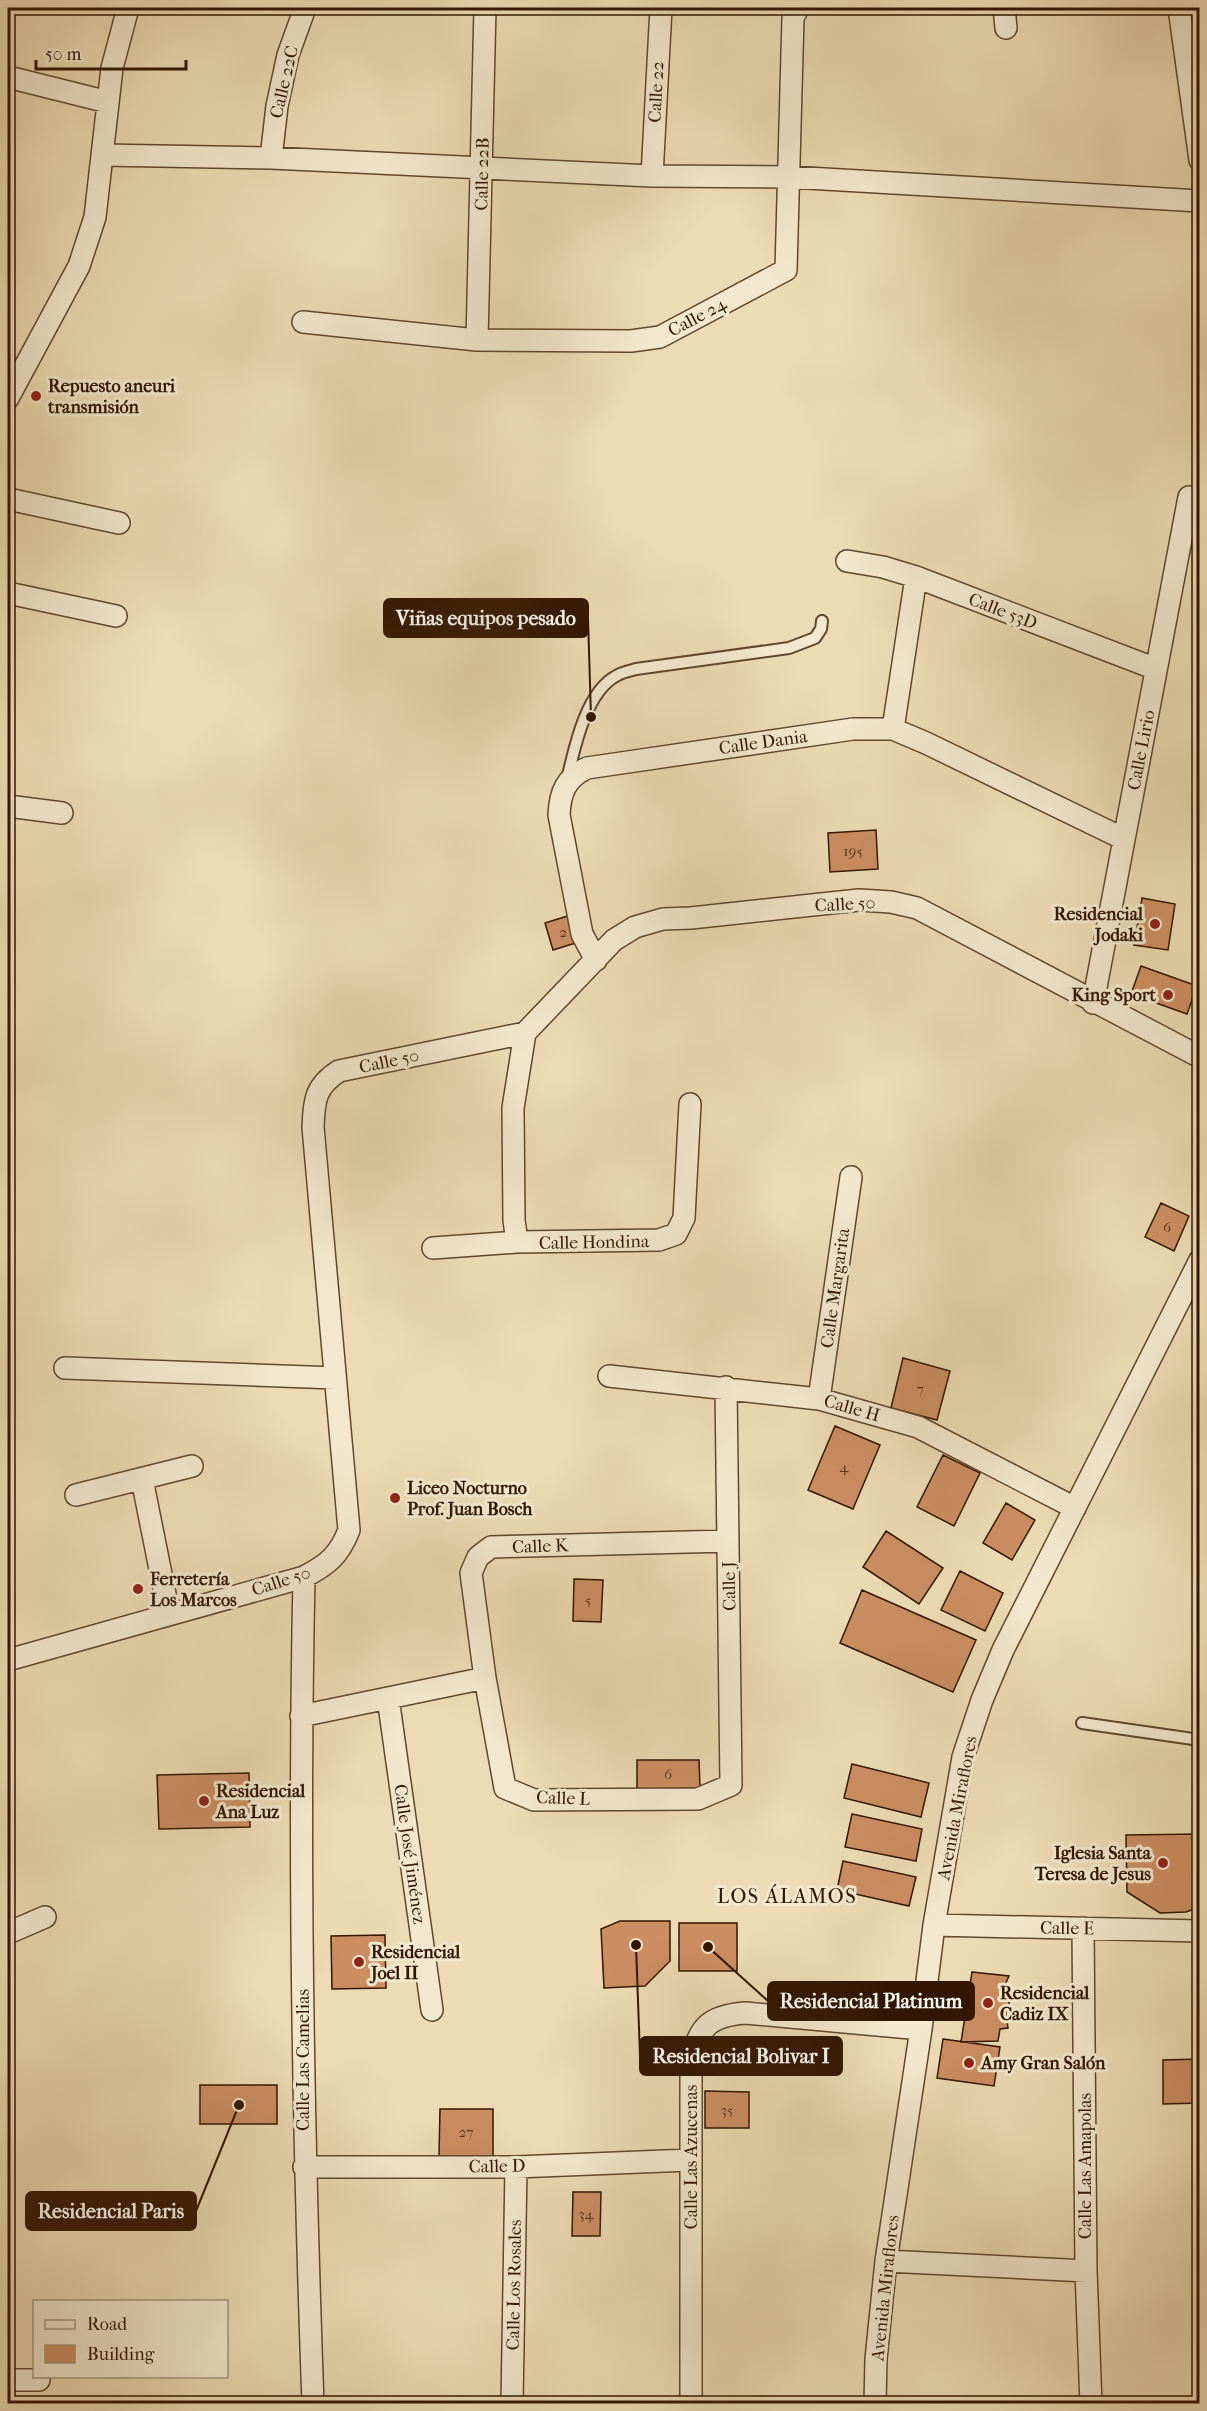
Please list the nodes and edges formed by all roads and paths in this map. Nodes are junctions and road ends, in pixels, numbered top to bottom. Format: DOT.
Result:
graph roads {
  1 [pos="128,8"];
  2 [pos="305,8"];
  3 [pos="485,8"];
  4 [pos="661,8"];
  5 [pos="798,8"];
  6 [pos="1187,17"];
  7 [pos="8,77"];
  8 [pos="108,102"];
  9 [pos="102,154"];
  10 [pos="271,158"];
  11 [pos="1200,160"];
  12 [pos="482,169"];
  13 [pos="652,176"];
  14 [pos="789,177"];
  15 [pos="1200,201"];
  16 [pos="303,322"];
  17 [pos="477,340"];
  18 [pos="8,398"];
  19 [pos="1189,497"];
  20 [pos="8,499"];
  21 [pos="118,524"];
  22 [pos="847,561"];
  23 [pos="916,577"];
  24 [pos="8,593"];
  25 [pos="116,616"];
  26 [pos="822,621"];
  27 [pos="1156,669"];
  28 [pos="893,729"];
  29 [pos="566,786"];
  30 [pos="8,806"];
  31 [pos="62,813"];
  32 [pos="1124,839"];
  33 [pos="596,960"];
  34 [pos="1094,1003"];
  35 [pos="525,1033"];
  36 [pos="1200,1057"];
  37 [pos="690,1104"];
  38 [pos="851,1177"];
  39 [pos="517,1242"];
  40 [pos="432,1248"];
  41 [pos="1200,1260"];
  42 [pos="1194,1282"];
  43 [pos="65,1368"];
  44 [pos="609,1376"];
  45 [pos="335,1378"];
  46 [pos="726,1388"];
  47 [pos="819,1399"];
  48 [pos="192,1466"];
  49 [pos="142,1479"];
  50 [pos="76,1495"];
  51 [pos="1075,1508"];
  52 [pos="728,1541"];
  53 [pos="304,1577"];
  54 [pos="169,1614"];
  55 [pos="8,1660"];
  56 [pos="485,1678"];
  57 [pos="388,1698"];
  58 [pos="301,1716"];
  59 [pos="1082,1723"];
  60 [pos="1200,1740"];
  61 [pos="731,1785"];
  62 [pos="45,1917"];
  63 [pos="934,1925"];
  64 [pos="1083,1928"];
  65 [pos="1200,1931"];
  66 [pos="8,1933"];
  67 [pos="432,2010"];
  68 [pos="921,2029"];
  69 [pos="690,2160"];
  70 [pos="304,2167"];
  71 [pos="516,2167"];
  72 [pos="886,2261"];
  73 [pos="1086,2271"];
  74 [pos="8,2380"];
  75 [pos="39,2380"];
  76 [pos="313,2403"];
  77 [pos="512,2403"];
  78 [pos="691,2403"];
  79 [pos="875,2403"];
  80 [pos="1091,2403"];
  1 -- 8 [label="street"];
  2 -- 10 [label="street, Calle 22C"];
  3 -- 12 [label="street, Calle 22B"];
  4 -- 13 [label="street, Calle 22"];
  5 -- 14 [label="street, Calle 24"];
  6 -- 11 [label="street"];
  7 -- 8 [label="street"];
  8 -- 9 [label="street"];
  9 -- 10 [label="street"];
  9 -- 18 [label="street"];
  10 -- 12 [label="street"];
  12 -- 13 [label="street"];
  12 -- 17 [label="street, Calle 22B"];
  13 -- 14 [label="street"];
  14 -- 15 [label="street"];
  14 -- 17 [label="street, Calle 24"];
  16 -- 17 [label="street, Calle 24"];
  19 -- 27 [label="street, Calle Lirio"];
  20 -- 21 [label="street"];
  22 -- 23 [label="street, Calle 53D"];
  23 -- 27 [label="street, Calle 53D"];
  23 -- 28 [label="street"];
  24 -- 25 [label="street"];
  26 -- 29 [label="lane"];
  27 -- 32 [label="street, Calle Lirio"];
  28 -- 29 [label="street, Calle Dania"];
  28 -- 32 [label="street, Calle Dania"];
  29 -- 33 [label="street"];
  30 -- 31 [label="street"];
  32 -- 34 [label="street, Calle Lirio"];
  33 -- 34 [label="street, Calle 50"];
  33 -- 35 [label="street, Calle 50"];
  34 -- 36 [label="street, Calle 50"];
  35 -- 39 [label="street, Calle Hondina"];
  35 -- 45 [label="street, Calle 50"];
  37 -- 39 [label="street, Calle Hondina"];
  38 -- 47 [label="street, Calle Margarita"];
  39 -- 40 [label="street"];
  41 -- 42 [label="street, Avenida Miraflores"];
  42 -- 51 [label="street, Avenida Miraflores"];
  43 -- 45 [label="street"];
  44 -- 46 [label="street, Calle H"];
  45 -- 53 [label="street, Calle 50"];
  46 -- 47 [label="street, Calle H"];
  46 -- 52 [label="street, Calle J"];
  47 -- 51 [label="street, Calle H"];
  48 -- 49 [label="street"];
  49 -- 50 [label="street"];
  49 -- 54 [label="street"];
  51 -- 63 [label="street, Avenida Miraflores"];
  52 -- 56 [label="street, Calle K"];
  52 -- 61 [label="street, Calle J"];
  53 -- 54 [label="street, Calle 50"];
  53 -- 58 [label="street, Calle Las Camelias"];
  54 -- 55 [label="street, Calle 50"];
  56 -- 57 [label="street"];
  56 -- 61 [label="street, Calle L"];
  57 -- 58 [label="street"];
  57 -- 67 [label="street, Calle José Jiménez"];
  58 -- 70 [label="street, Calle Las Camelias"];
  59 -- 60 [label="lane"];
  62 -- 66 [label="street"];
  63 -- 64 [label="street, Calle E"];
  63 -- 68 [label="street, Avenida Miraflores"];
  64 -- 65 [label="street, Calle E"];
  64 -- 73 [label="street, Calle Las Amapolas"];
  68 -- 69 [label="street, Calle Las Azucenas"];
  68 -- 72 [label="street, Avenida Miraflores"];
  69 -- 71 [label="street, Calle D"];
  69 -- 78 [label="street, Calle Las Azucenas"];
  70 -- 71 [label="street, Calle D"];
  70 -- 76 [label="street, Calle Las Camelias"];
  71 -- 77 [label="street, Calle Los Rosales"];
  72 -- 73 [label="street"];
  72 -- 79 [label="street, Avenida Miraflores"];
  73 -- 80 [label="street, Calle Las Amapolas"];
  74 -- 75 [label="street"];
}
